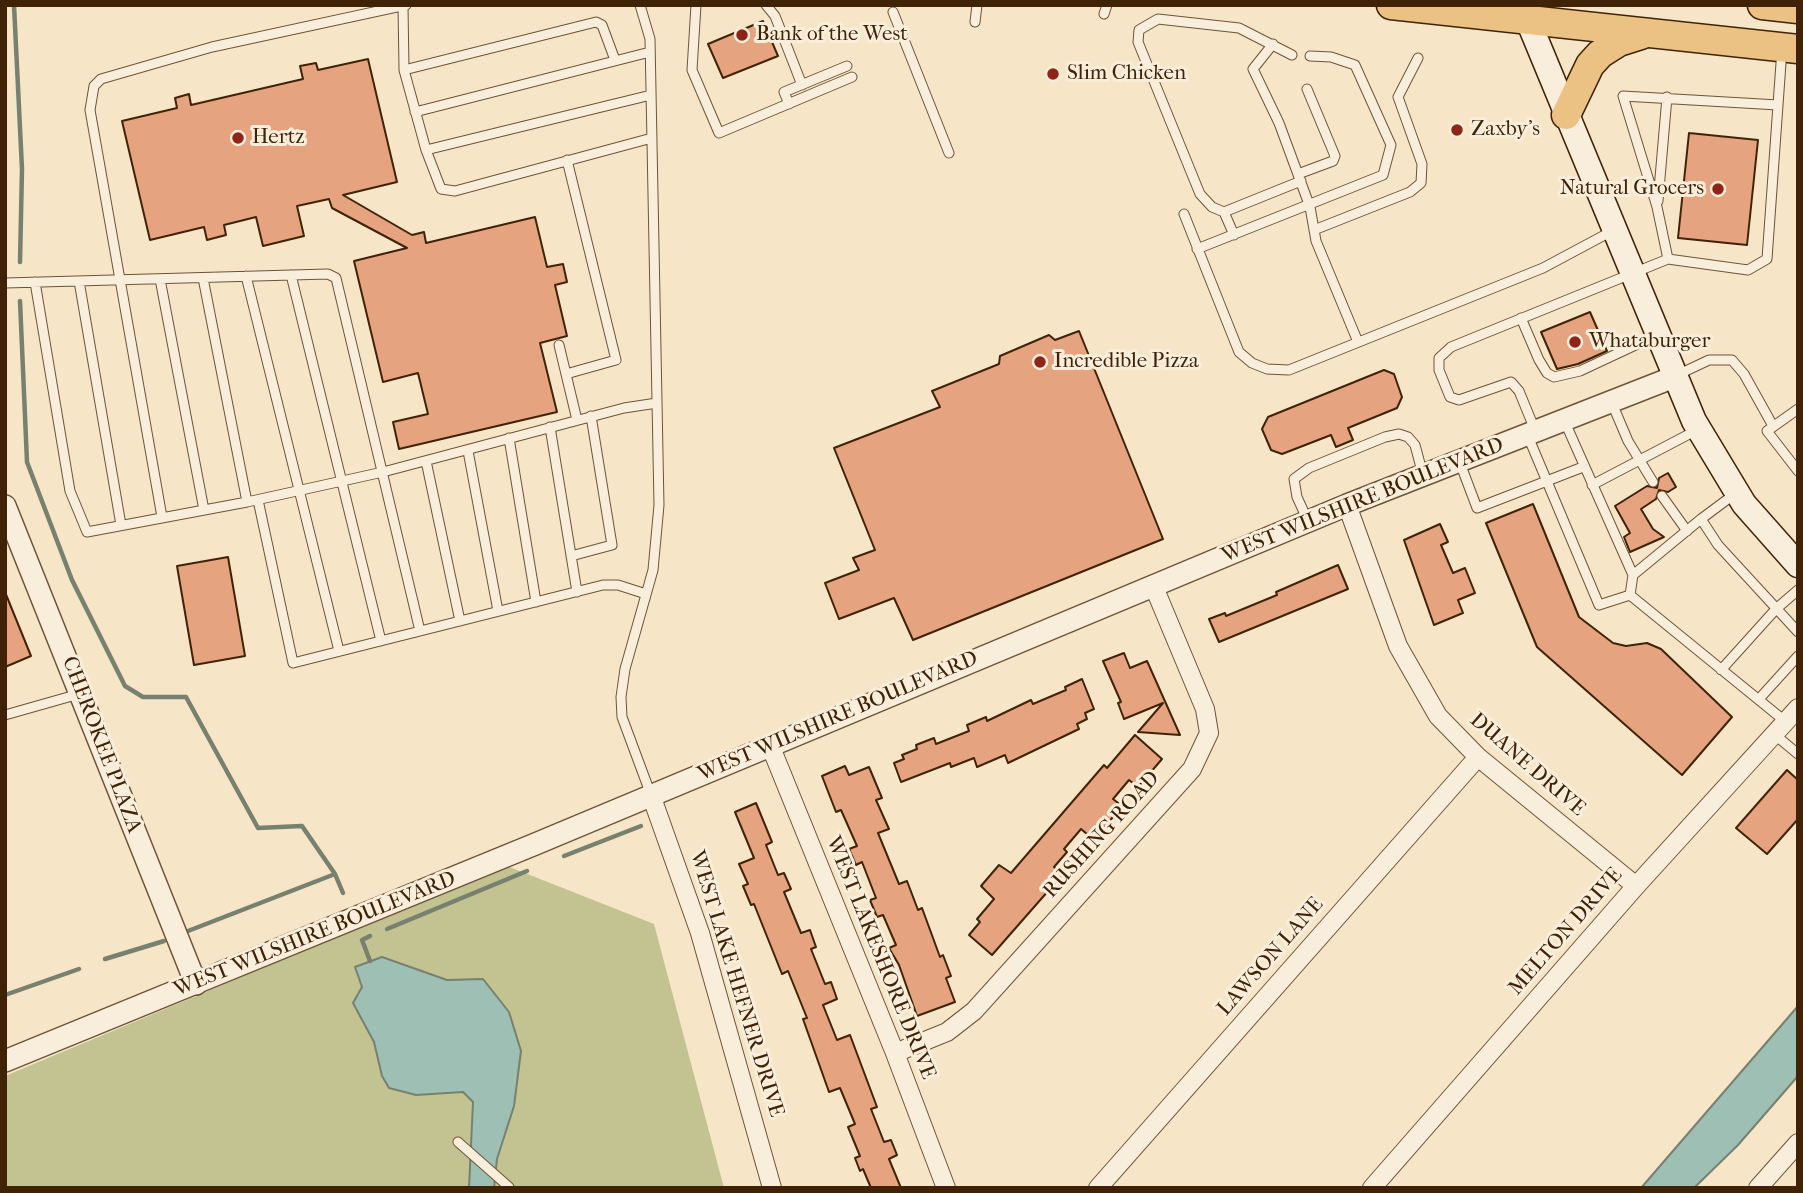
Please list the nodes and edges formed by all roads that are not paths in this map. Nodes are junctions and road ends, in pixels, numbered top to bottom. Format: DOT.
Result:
graph roads {
  1 [pos="640,5"];
  2 [pos="696,5"];
  3 [pos="766,5"];
  4 [pos="977,5"];
  5 [pos="1391,5"];
  6 [pos="1762,5"];
  7 [pos="404,6"];
  8 [pos="1798,9"];
  9 [pos="893,12"];
  10 [pos="1525,13"];
  11 [pos="975,23"];
  12 [pos="1647,33"];
  13 [pos="1273,44"];
  14 [pos="1790,48"];
  15 [pos="650,51"];
  16 [pos="1292,55"];
  17 [pos="1310,56"];
  18 [pos="1418,58"];
  19 [pos="615,60"];
  20 [pos="847,66"];
  21 [pos="404,70"];
  22 [pos="852,77"];
  23 [pos="802,85"];
  24 [pos="1307,89"];
  25 [pos="651,95"];
  26 [pos="1667,97"];
  27 [pos="789,104"];
  28 [pos="1778,104"];
  29 [pos="415,111"];
  30 [pos="1566,115"];
  31 [pos="652,138"];
  32 [pos="426,150"];
  33 [pos="948,153"];
  34 [pos="567,160"];
  35 [pos="1299,177"];
  36 [pos="1310,206"];
  37 [pos="1657,207"];
  38 [pos="1224,212"];
  39 [pos="1184,214"];
  40 [pos="1314,230"];
  41 [pos="1614,230"];
  42 [pos="1234,236"];
  43 [pos="1197,249"];
  44 [pos="1668,259"];
  45 [pos="1632,274"];
  46 [pos="291,275"];
  47 [pos="246,276"];
  48 [pos="204,278"];
  49 [pos="160,279"];
  50 [pos="121,280"];
  51 [pos="79,281"];
  52 [pos="35,282"];
  53 [pos="5,284"];
  54 [pos="1521,318"];
  55 [pos="1657,335"];
  56 [pos="1358,342"];
  57 [pos="559,345"];
  58 [pos="566,374"];
  59 [pos="1674,377"];
  60 [pos="1611,401"];
  61 [pos="657,403"];
  62 [pos="1798,409"];
  63 [pos="591,416"];
  64 [pos="577,420"];
  65 [pos="1564,420"];
  66 [pos="1773,426"];
  67 [pos="550,427"];
  68 [pos="1699,429"];
  69 [pos="1531,433"];
  70 [pos="509,438"];
  71 [pos="468,451"];
  72 [pos="426,461"];
  73 [pos="1459,461"];
  74 [pos="1640,462"];
  75 [pos="1583,467"];
  76 [pos="1798,471"];
  77 [pos="383,472"];
  78 [pos="1423,475"];
  79 [pos="341,481"];
  80 [pos="1545,481"];
  81 [pos="1653,482"];
  82 [pos="1591,485"];
  83 [pos="300,491"];
  84 [pos="1736,492"];
  85 [pos="1662,496"];
  86 [pos="258,500"];
  87 [pos="247,502"];
  88 [pos="1347,505"];
  89 [pos="5,506"];
  90 [pos="204,510"];
  91 [pos="162,517"];
  92 [pos="1701,519"];
  93 [pos="1308,521"];
  94 [pos="121,525"];
  95 [pos="1687,531"];
  96 [pos="571,556"];
  97 [pos="1797,563"];
  98 [pos="1633,575"];
  99 [pos="1154,587"];
  100 [pos="1798,590"];
  101 [pos="577,592"];
  102 [pos="646,594"];
  103 [pos="1630,595"];
  104 [pos="537,602"];
  105 [pos="1776,609"];
  106 [pos="498,611"];
  107 [pos="460,621"];
  108 [pos="420,631"];
  109 [pos="1798,632"];
  110 [pos="381,641"];
  111 [pos="339,652"];
  112 [pos="1798,656"];
  113 [pos="1721,670"];
  114 [pos="79,694"];
  115 [pos="1759,699"];
  116 [pos="5,715"];
  117 [pos="1786,722"];
  118 [pos="771,746"];
  119 [pos="1798,754"];
  120 [pos="1478,757"];
  121 [pos="651,795"];
  122 [pos="1636,886"];
  123 [pos="196,984"];
  124 [pos="895,1053"];
  125 [pos="5,1061"];
  126 [pos="458,1142"];
  127 [pos="1798,1143"];
  128 [pos="509,1187"];
  129 [pos="772,1188"];
  130 [pos="946,1188"];
  131 [pos="1098,1188"];
  132 [pos="1372,1188"];
  133 [pos="1758,1188"];
  1 -- 15 [label="lane"];
  2 -- 27 [label="lane"];
  3 -- 23 [label="lane"];
  4 -- 11 [label="lane"];
  5 -- 10 [label="highway"];
  6 -- 8 [label="highway"];
  7 -- 21 [label="lane"];
  7 -- 50 [label="lane"];
  9 -- 33 [label="lane"];
  10 -- 12 [label="highway"];
  10 -- 30 [label="main road"];
  12 -- 14 [label="highway"];
  12 -- 30 [label="highway"];
  13 -- 16 [label="lane"];
  13 -- 35 [label="lane"];
  13 -- 38 [label="lane"];
  14 -- 28 [label="lane"];
  15 -- 19 [label="lane"];
  15 -- 25 [label="lane"];
  17 -- 36 [label="lane"];
  18 -- 40 [label="lane"];
  19 -- 21 [label="lane"];
  19 -- 29 [label="lane"];
  20 -- 23 [label="lane"];
  21 -- 29 [label="lane"];
  22 -- 27 [label="lane"];
  23 -- 27 [label="lane"];
  24 -- 35 [label="lane"];
  25 -- 31 [label="lane"];
  25 -- 32 [label="lane"];
  26 -- 28 [label="lane"];
  26 -- 37 [label="lane"];
  26 -- 37 [label="lane"];
  28 -- 44 [label="lane"];
  29 -- 32 [label="lane"];
  30 -- 41 [label="main road"];
  31 -- 34 [label="lane"];
  31 -- 61 [label="lane"];
  32 -- 34 [label="lane"];
  34 -- 58 [label="lane"];
  35 -- 36 [label="lane"];
  35 -- 38 [label="lane"];
  36 -- 40 [label="lane"];
  36 -- 42 [label="lane"];
  37 -- 44 [label="lane"];
  38 -- 42 [label="lane"];
  39 -- 43 [label="lane"];
  40 -- 56 [label="lane"];
  41 -- 45 [label="main road"];
  41 -- 56 [label="lane"];
  42 -- 43 [label="lane"];
  43 -- 56 [label="lane"];
  44 -- 45 [label="lane"];
  45 -- 54 [label="lane"];
  45 -- 55 [label="main road"];
  46 -- 47 [label="lane"];
  46 -- 77 [label="lane"];
  46 -- 79 [label="lane"];
  47 -- 48 [label="lane"];
  47 -- 83 [label="lane"];
  48 -- 49 [label="lane"];
  48 -- 87 [label="lane"];
  49 -- 50 [label="lane"];
  49 -- 90 [label="lane"];
  50 -- 51 [label="lane"];
  50 -- 91 [label="lane"];
  51 -- 52 [label="lane"];
  51 -- 94 [label="lane"];
  52 -- 53 [label="lane"];
  52 -- 94 [label="lane"];
  54 -- 55 [label="lane"];
  54 -- 69 [label="lane"];
  55 -- 59 [label="main road"];
  57 -- 58 [label="lane"];
  58 -- 64 [label="lane"];
  59 -- 60 [label="street, WEST WILSHIRE BOULEVARD"];
  59 -- 66 [label="lane"];
  59 -- 68 [label="main road"];
  60 -- 65 [label="street, WEST WILSHIRE BOULEVARD"];
  60 -- 74 [label="lane"];
  61 -- 63 [label="lane"];
  61 -- 102 [label="lane"];
  62 -- 66 [label="lane"];
  63 -- 64 [label="lane"];
  63 -- 96 [label="lane"];
  64 -- 67 [label="lane"];
  65 -- 69 [label="street, WEST WILSHIRE BOULEVARD"];
  65 -- 75 [label="lane"];
  66 -- 76 [label="lane"];
  67 -- 70 [label="lane"];
  67 -- 96 [label="lane"];
  68 -- 74 [label="lane"];
  68 -- 84 [label="main road"];
  69 -- 73 [label="street, WEST WILSHIRE BOULEVARD"];
  69 -- 80 [label="lane"];
  70 -- 71 [label="lane"];
  70 -- 104 [label="lane"];
  71 -- 72 [label="lane"];
  71 -- 106 [label="lane"];
  72 -- 77 [label="lane"];
  72 -- 107 [label="lane"];
  73 -- 78 [label="street, WEST WILSHIRE BOULEVARD"];
  73 -- 80 [label="lane"];
  74 -- 81 [label="lane"];
  74 -- 82 [label="lane"];
  75 -- 80 [label="lane"];
  75 -- 82 [label="lane"];
  77 -- 79 [label="lane"];
  77 -- 108 [label="lane"];
  78 -- 88 [label="street, WEST WILSHIRE BOULEVARD"];
  78 -- 93 [label="lane"];
  79 -- 83 [label="lane"];
  79 -- 110 [label="lane"];
  80 -- 103 [label="lane"];
  82 -- 98 [label="lane"];
  83 -- 86 [label="lane"];
  83 -- 111 [label="lane"];
  84 -- 92 [label="lane"];
  84 -- 97 [label="main road"];
  85 -- 95 [label="lane"];
  86 -- 87 [label="lane"];
  86 -- 111 [label="lane"];
  87 -- 90 [label="lane"];
  88 -- 93 [label="street, WEST WILSHIRE BOULEVARD"];
  88 -- 120 [label="street, DUANE DRIVE"];
  89 -- 114 [label="street, CHEROKEE PLAZA"];
  90 -- 91 [label="lane"];
  91 -- 94 [label="lane"];
  92 -- 95 [label="lane"];
  92 -- 105 [label="lane"];
  93 -- 99 [label="street, WEST WILSHIRE BOULEVARD"];
  95 -- 98 [label="lane"];
  96 -- 101 [label="lane"];
  98 -- 103 [label="lane"];
  99 -- 118 [label="street, WEST WILSHIRE BOULEVARD"];
  99 -- 124 [label="street, RUSHING ROAD"];
  100 -- 105 [label="lane"];
  101 -- 102 [label="lane"];
  101 -- 104 [label="lane"];
  102 -- 121 [label="lane"];
  103 -- 113 [label="lane"];
  104 -- 106 [label="lane"];
  105 -- 109 [label="lane"];
  105 -- 113 [label="lane"];
  106 -- 107 [label="lane"];
  107 -- 108 [label="lane"];
  108 -- 110 [label="lane"];
  110 -- 111 [label="lane"];
  112 -- 115 [label="lane"];
  113 -- 115 [label="lane"];
  114 -- 116 [label="lane"];
  114 -- 123 [label="street, CHEROKEE PLAZA"];
  115 -- 117 [label="lane"];
  117 -- 119 [label="lane"];
  117 -- 122 [label="street, MELTON DRIVE"];
  118 -- 121 [label="street, WEST WILSHIRE BOULEVARD"];
  118 -- 124 [label="street, WEST LAKESHORE DRIVE"];
  120 -- 122 [label="street, DUANE DRIVE"];
  120 -- 131 [label="street, LAWSON LANE"];
  121 -- 123 [label="street, WEST WILSHIRE BOULEVARD"];
  121 -- 129 [label="street, WEST LAKE HEFNER DRIVE"];
  122 -- 132 [label="street, MELTON DRIVE"];
  123 -- 125 [label="street, WEST WILSHIRE BOULEVARD"];
  124 -- 130 [label="street, WEST LAKESHORE DRIVE"];
  126 -- 128 [label="lane"];
  127 -- 133 [label="street"];
}
